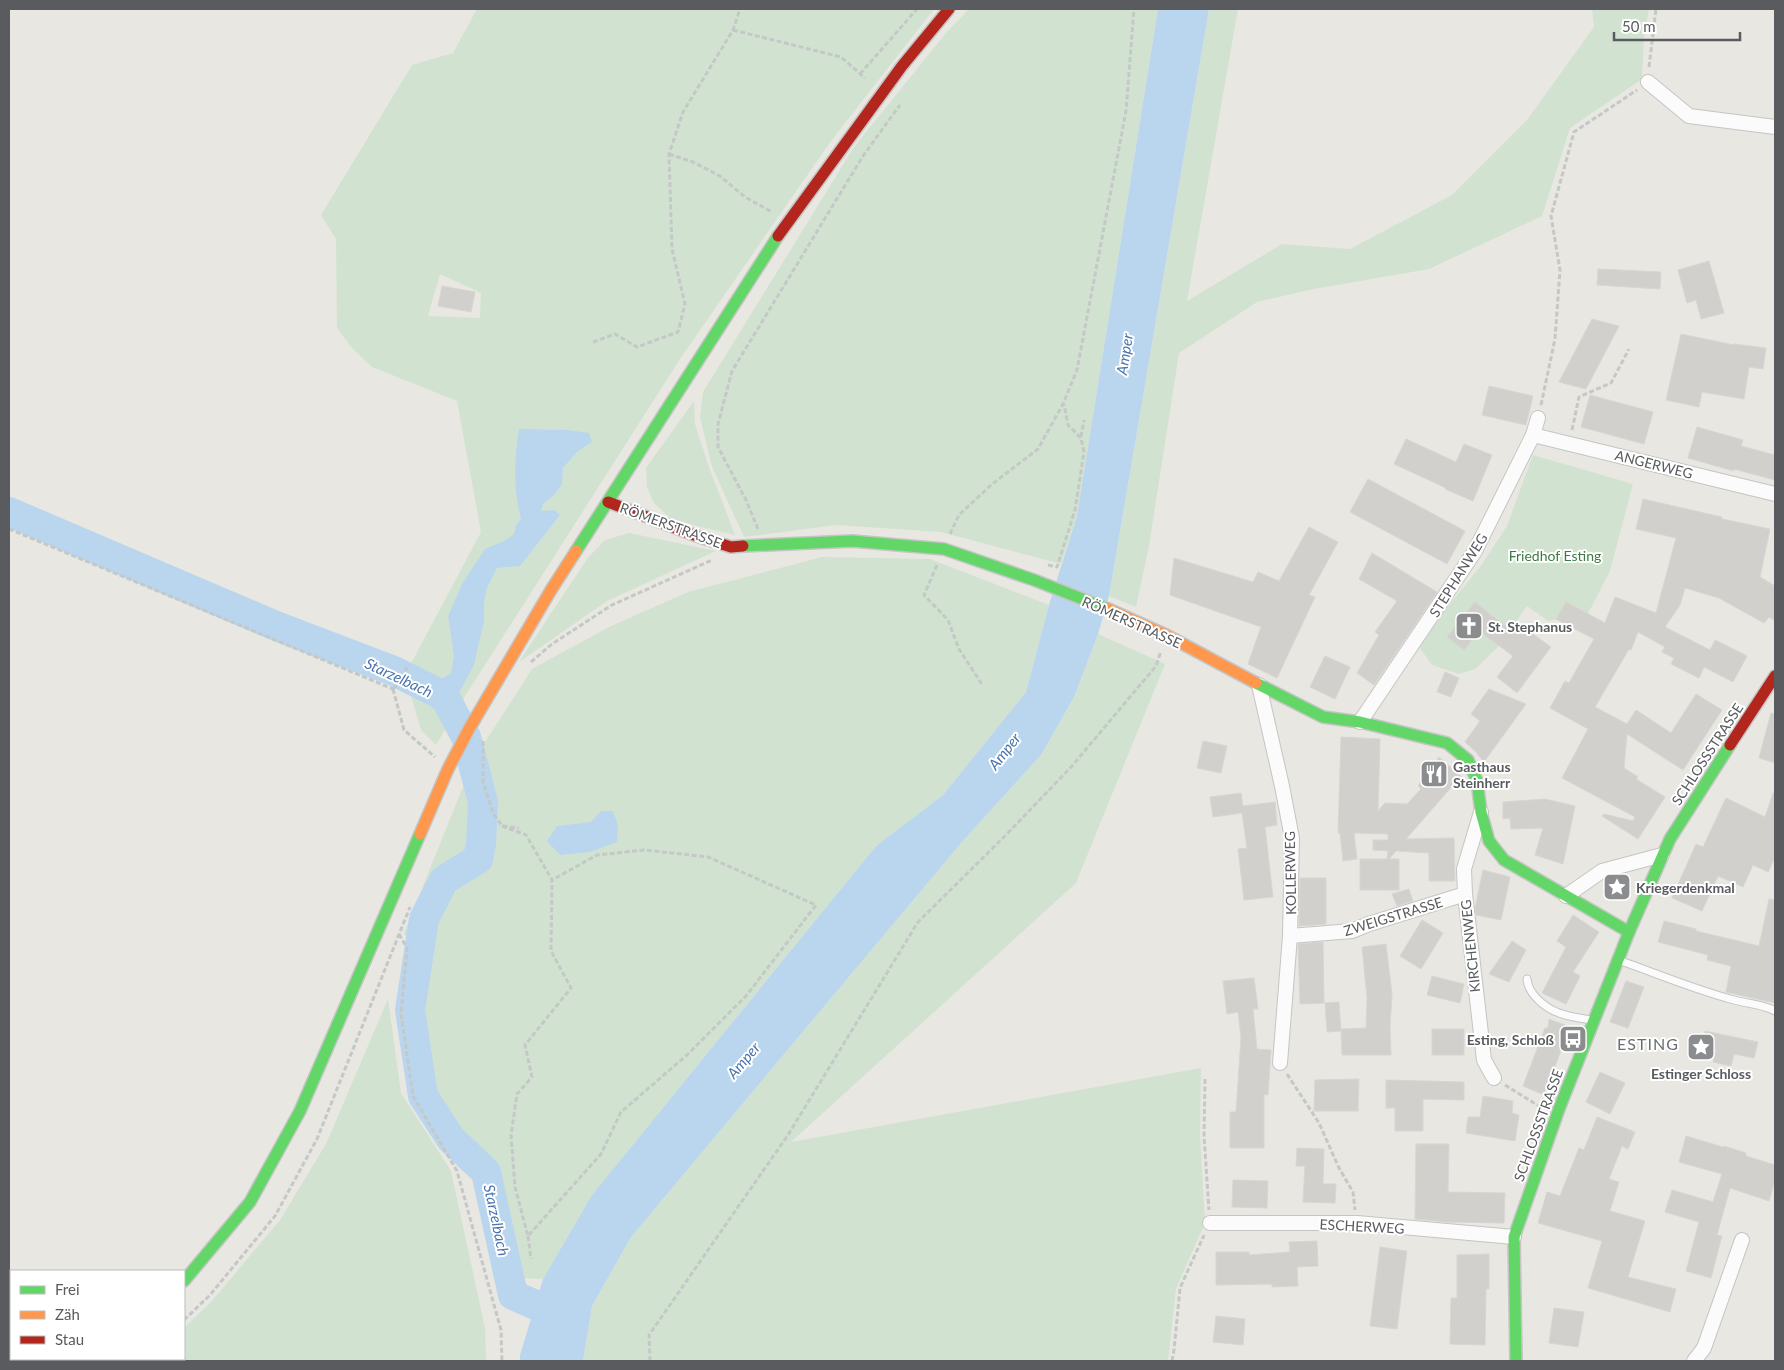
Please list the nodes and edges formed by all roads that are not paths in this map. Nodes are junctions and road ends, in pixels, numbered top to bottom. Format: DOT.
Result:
graph roads {
  1 [pos="949,9"];
  2 [pos="1648,82"];
  3 [pos="1775,127"];
  4 [pos="1538,418"];
  5 [pos="1533,435"];
  6 [pos="1775,494"];
  7 [pos="608,502"];
  8 [pos="1775,676"];
  9 [pos="1260,685"];
  10 [pos="1360,722"];
  11 [pos="1480,812"];
  12 [pos="1662,855"];
  13 [pos="1464,894"];
  14 [pos="1566,896"];
  15 [pos="1629,932"];
  16 [pos="1290,936"];
  17 [pos="1618,960"];
  18 [pos="1527,979"];
  19 [pos="1775,1011"];
  20 [pos="1594,1021"];
  21 [pos="1280,1063"];
  22 [pos="1494,1078"];
  23 [pos="1210,1223"];
  24 [pos="1514,1237"];
  25 [pos="1742,1240"];
  26 [pos="185,1281"];
  27 [pos="1704,1355"];
  28 [pos="1516,1361"];
  29 [pos="1694,1361"];
  1 -- 7 [label="street"];
  2 -- 3 [label="street"];
  4 -- 5 [label="street, STEPHANWEG"];
  5 -- 6 [label="street, ANGERWEG"];
  5 -- 10 [label="street, STEPHANWEG"];
  7 -- 9 [label="street, RÖMERSTRASSE"];
  7 -- 26 [label="street"];
  8 -- 12 [label="street, SCHLOSSSTRASSE"];
  9 -- 10 [label="street, RÖMERSTRASSE"];
  9 -- 16 [label="street, KOLLERWEG"];
  10 -- 11 [label="street, RÖMERSTRASSE"];
  11 -- 13 [label="street, KIRCHENWEG"];
  11 -- 14 [label="street, RÖMERSTRASSE"];
  12 -- 14 [label="street"];
  12 -- 15 [label="street, SCHLOSSSTRASSE"];
  13 -- 16 [label="street, ZWEIGSTRASSE"];
  13 -- 22 [label="street, KIRCHENWEG"];
  14 -- 15 [label="street, RÖMERSTRASSE"];
  15 -- 17 [label="street, SCHLOSSSTRASSE"];
  16 -- 21 [label="street, KOLLERWEG"];
  17 -- 19 [label="lane"];
  17 -- 20 [label="street, SCHLOSSSTRASSE"];
  18 -- 20 [label="lane"];
  20 -- 24 [label="street, SCHLOSSSTRASSE"];
  23 -- 24 [label="street, ESCHERWEG"];
  24 -- 28 [label="street, SCHLOSSSTRASSE"];
  25 -- 27 [label="street"];
  27 -- 29 [label="street"];
}
